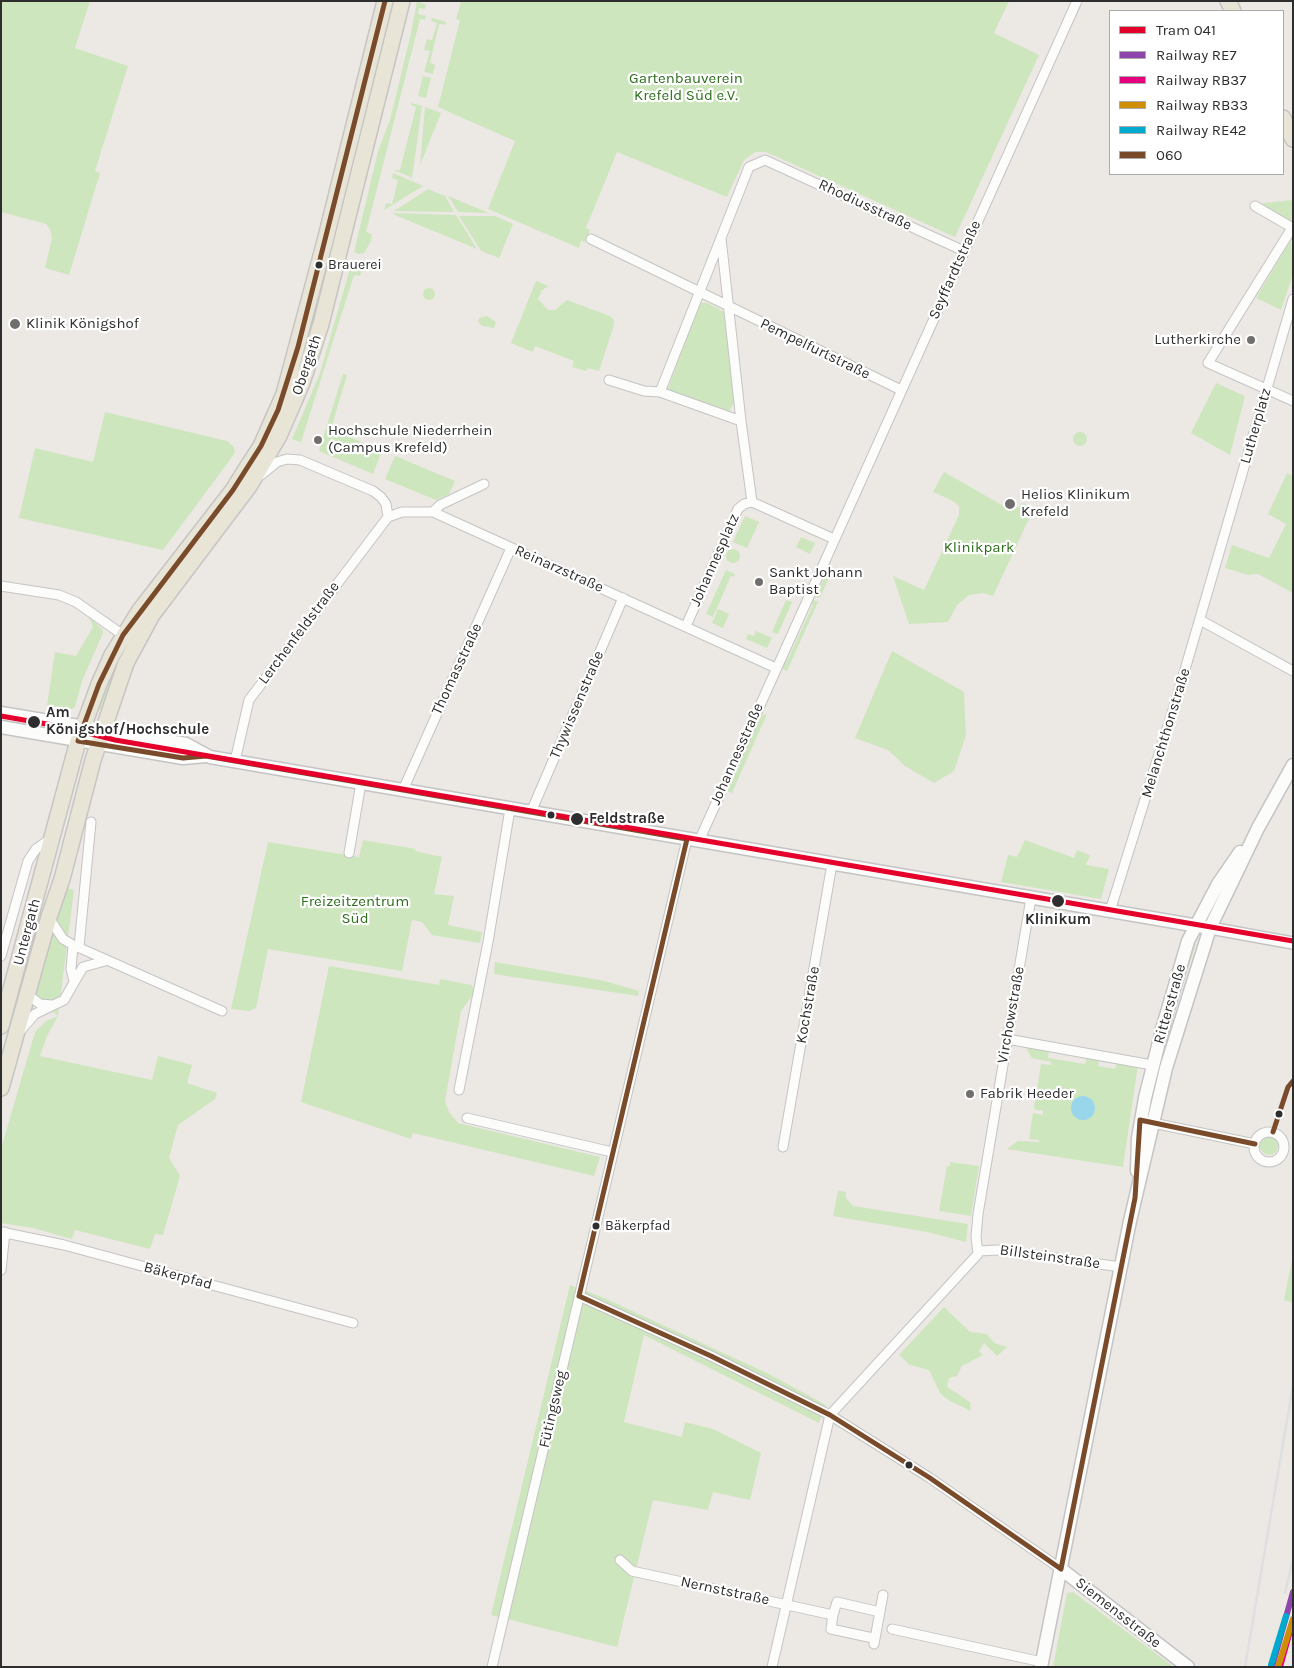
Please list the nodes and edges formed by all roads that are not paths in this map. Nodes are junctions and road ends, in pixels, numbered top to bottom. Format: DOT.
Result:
graph roads {
  1 [pos="385,1"];
  2 [pos="1077,1"];
  3 [pos="398,2"];
  4 [pos="1284,120"];
  5 [pos="1293,139"];
  6 [pos="1255,206"];
  7 [pos="1292,228"];
  8 [pos="721,236"];
  9 [pos="591,239"];
  10 [pos="964,251"];
  11 [pos="699,291"];
  12 [pos="1293,298"];
  13 [pos="729,307"];
  14 [pos="609,380"];
  15 [pos="1267,389"];
  16 [pos="901,390"];
  17 [pos="660,392"];
  18 [pos="1293,401"];
  19 [pos="741,421"];
  20 [pos="484,484"];
  21 [pos="250,485"];
  22 [pos="752,502"];
  23 [pos="433,512"];
  24 [pos="388,517"];
  25 [pos="834,539"];
  26 [pos="511,548"];
  27 [pos="1219,554"];
  28 [pos="1,586"];
  29 [pos="624,598"];
  30 [pos="1200,620"];
  31 [pos="686,626"];
  32 [pos="123,635"];
  33 [pos="776,668"];
  34 [pos="1293,670"];
  35 [pos="1,713"];
  36 [pos="82,726"];
  37 [pos="1,727"];
  38 [pos="103,730"];
  39 [pos="78,741"];
  40 [pos="98,744"];
  41 [pos="206,756"];
  42 [pos="235,761"];
  43 [pos="1293,764"];
  44 [pos="362,783"];
  45 [pos="403,790"];
  46 [pos="510,808"];
  47 [pos="531,812"];
  48 [pos="91,822"];
  49 [pos="1258,828"];
  50 [pos="52,838"];
  51 [pos="693,840"];
  52 [pos="349,853"];
  53 [pos="832,864"];
  54 [pos="1030,898"];
  55 [pos="1110,911"];
  56 [pos="49,917"];
  57 [pos="1195,926"];
  58 [pos="1210,928"];
  59 [pos="1293,943"];
  60 [pos="76,946"];
  61 [pos="2,954"];
  62 [pos="21,955"];
  63 [pos="105,961"];
  64 [pos="74,981"];
  65 [pos="27,994"];
  66 [pos="52,1005"];
  67 [pos="222,1011"];
  68 [pos="1,1026"];
  69 [pos="1007,1039"];
  70 [pos="13,1043"];
  71 [pos="1152,1064"];
  72 [pos="1,1088"];
  73 [pos="459,1090"];
  74 [pos="467,1118"];
  75 [pos="1146,1122"];
  76 [pos="1255,1144"];
  77 [pos="783,1147"];
  78 [pos="612,1152"];
  79 [pos="3,1232"];
  80 [pos="978,1251"];
  81 [pos="1120,1267"];
  82 [pos="1,1270"];
  83 [pos="579,1296"];
  84 [pos="353,1324"];
  85 [pos="830,1415"];
  86 [pos="620,1560"];
  87 [pos="1061,1569"];
  88 [pos="883,1595"];
  89 [pos="785,1604"];
  90 [pos="880,1612"];
  91 [pos="833,1615"];
  92 [pos="892,1629"];
  93 [pos="1041,1665"];
  94 [pos="492,1667"];
  95 [pos="772,1667"];
  96 [pos="1188,1667"];
  1 -- 32 [label="main road, Obergath"];
  2 -- 10 [label="street, Seyffardtstraße"];
  3 -- 21 [label="main road, Obergath"];
  4 -- 5 [label="main road"];
  6 -- 7 [label="street"];
  7 -- 15 [label="street"];
  8 -- 10 [label="street, Rhodiusstraße"];
  8 -- 11 [label="street"];
  8 -- 13 [label="street"];
  9 -- 11 [label="street, Pempelfurtstraße"];
  10 -- 16 [label="street, Seyffardtstraße"];
  11 -- 13 [label="street, Pempelfurtstraße"];
  11 -- 17 [label="street"];
  12 -- 15 [label="street, Lutherplatz"];
  13 -- 16 [label="street, Pempelfurtstraße"];
  13 -- 19 [label="street"];
  14 -- 17 [label="street"];
  15 -- 18 [label="street"];
  15 -- 27 [label="street, Lutherplatz"];
  16 -- 25 [label="street, Seyffardtstraße"];
  17 -- 19 [label="street"];
  19 -- 22 [label="street"];
  20 -- 23 [label="street"];
  21 -- 24 [label="street"];
  21 -- 38 [label="main road, Obergath"];
  22 -- 25 [label="street, Johannesplatz"];
  22 -- 31 [label="street, Johannesplatz"];
  23 -- 24 [label="street, Reinarzstraße"];
  23 -- 26 [label="street, Reinarzstraße"];
  24 -- 42 [label="street, Lerchenfeldstraße"];
  25 -- 33 [label="street"];
  26 -- 29 [label="street, Reinarzstraße"];
  26 -- 45 [label="street, Thomasstraße"];
  27 -- 30 [label="street, Melanchthonstraße"];
  28 -- 32 [label="street"];
  29 -- 31 [label="street, Reinarzstraße"];
  29 -- 47 [label="street, Thywissenstraße"];
  30 -- 34 [label="street"];
  30 -- 55 [label="street, Melanchthonstraße"];
  31 -- 33 [label="street"];
  32 -- 36 [label="main road, Obergath"];
  33 -- 51 [label="street, Johannesstraße"];
  35 -- 36 [label="main road"];
  36 -- 38 [label="main road"];
  36 -- 39 [label="main road, Obergath"];
  37 -- 39 [label="main road"];
  38 -- 40 [label="main road, Obergath"];
  38 -- 41 [label="main road"];
  39 -- 40 [label="main road"];
  39 -- 50 [label="main road, Untergath"];
  40 -- 41 [label="main road"];
  40 -- 56 [label="main road, Untergath"];
  41 -- 42 [label="main road"];
  42 -- 44 [label="main road"];
  43 -- 49 [label="main road, Ritterstraße"];
  44 -- 45 [label="main road"];
  44 -- 52 [label="street"];
  45 -- 46 [label="main road"];
  46 -- 47 [label="main road"];
  46 -- 73 [label="street"];
  47 -- 51 [label="main road"];
  48 -- 60 [label="street"];
  49 -- 57 [label="main road, Ritterstraße"];
  49 -- 58 [label="main road, Ritterstraße"];
  50 -- 61 [label="street, Untergath"];
  50 -- 62 [label="main road, Untergath"];
  51 -- 53 [label="main road"];
  51 -- 78 [label="street, Fütingsweg"];
  53 -- 54 [label="main road"];
  53 -- 77 [label="street, Kochstraße"];
  54 -- 55 [label="main road"];
  54 -- 69 [label="street, Virchowstraße"];
  55 -- 57 [label="main road"];
  56 -- 60 [label="street, Untergath"];
  56 -- 65 [label="main road, Untergath"];
  57 -- 58 [label="main road"];
  57 -- 71 [label="main road, Ritterstraße"];
  58 -- 59 [label="street"];
  58 -- 75 [label="main road, Ritterstraße"];
  60 -- 63 [label="street, Untergath"];
  60 -- 64 [label="street"];
  62 -- 65 [label="main road"];
  62 -- 68 [label="main road, Untergath"];
  63 -- 64 [label="street, Untergath"];
  63 -- 67 [label="street, Untergath"];
  64 -- 66 [label="street, Untergath"];
  65 -- 66 [label="street"];
  65 -- 70 [label="main road, Untergath"];
  66 -- 70 [label="street, Untergath"];
  69 -- 71 [label="street"];
  69 -- 80 [label="street, Virchowstraße"];
  70 -- 72 [label="main road, Untergath"];
  71 -- 75 [label="main road, Ritterstraße"];
  74 -- 78 [label="street"];
  75 -- 76 [label="street"];
  75 -- 81 [label="main road, Ritterstraße"];
  78 -- 83 [label="street, Fütingsweg"];
  79 -- 82 [label="street"];
  79 -- 84 [label="street, Bäkerpfad"];
  80 -- 81 [label="street, Billsteinstraße"];
  80 -- 85 [label="street"];
  81 -- 87 [label="main road, Ritterstraße"];
  83 -- 85 [label="street, Siemensstraße"];
  83 -- 94 [label="street, Fütingsweg"];
  85 -- 87 [label="street, Siemensstraße"];
  85 -- 89 [label="street"];
  86 -- 89 [label="street, Nernststraße"];
  87 -- 93 [label="main road, Ritterstraße"];
  87 -- 96 [label="main road, Siemensstraße"];
  88 -- 90 [label="street"];
  89 -- 91 [label="street, Nernststraße"];
  89 -- 95 [label="street"];
  90 -- 91 [label="street"];
  90 -- 91 [label="street"];
  92 -- 93 [label="street"];
}
